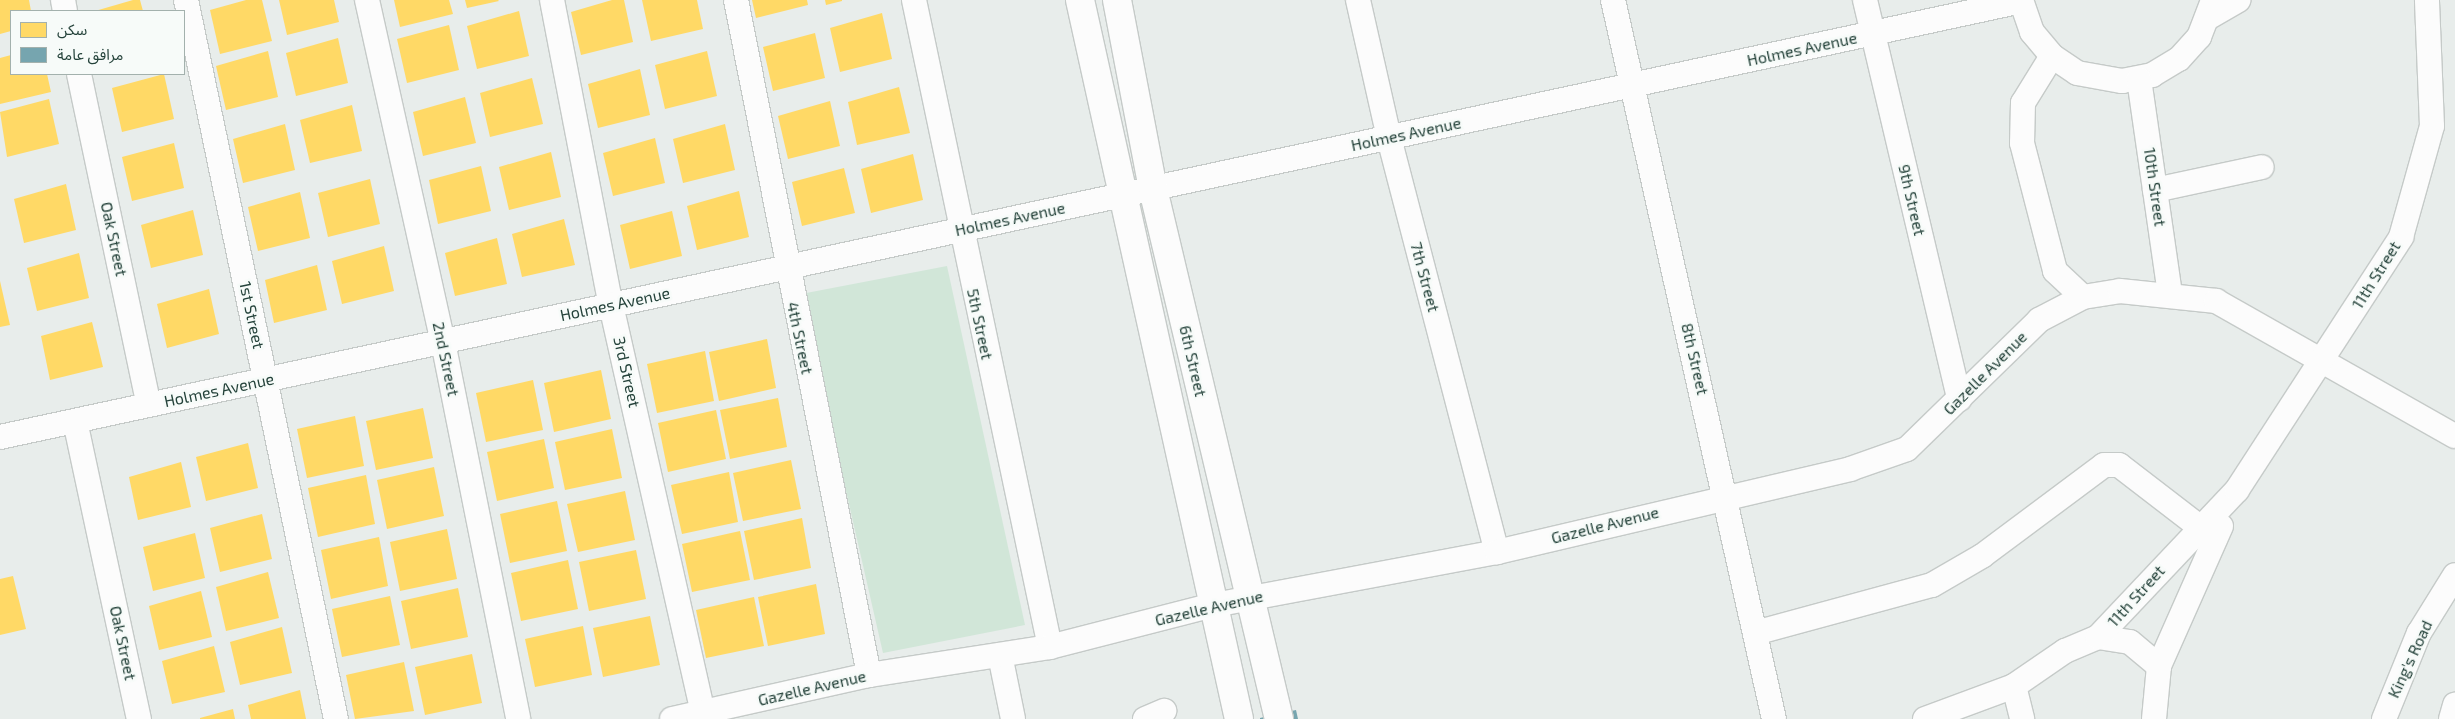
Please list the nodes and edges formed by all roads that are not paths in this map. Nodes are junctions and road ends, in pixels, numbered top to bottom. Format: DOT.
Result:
graph roads {
  1 [pos="186,0"];
  2 [pos="367,0"];
  3 [pos="552,0"];
  4 [pos="736,0"];
  5 [pos="914,0"];
  6 [pos="1080,0"];
  7 [pos="1117,0"];
  8 [pos="1358,0"];
  9 [pos="1613,0"];
  10 [pos="1864,0"];
  11 [pos="2239,0"];
  12 [pos="2427,0"];
  13 [pos="2021,1"];
  14 [pos="2211,8"];
  15 [pos="1872,34"];
  16 [pos="2052,56"];
  17 [pos="78,75"];
  18 [pos="2139,78"];
  19 [pos="1633,85"];
  20 [pos="1389,138"];
  21 [pos="2262,167"];
  22 [pos="1153,188"];
  23 [pos="2155,190"];
  24 [pos="1124,195"];
  25 [pos="960,230"];
  26 [pos="786,268"];
  27 [pos="2170,295"];
  28 [pos="2083,296"];
  29 [pos="611,305"];
  30 [pos="443,342"];
  31 [pos="2320,363"];
  32 [pos="266,380"];
  33 [pos="1960,399"];
  34 [pos="149,405"];
  35 [pos="75,421"];
  36 [pos="2455,436"];
  37 [pos="0,437"];
  38 [pos="1726,496"];
  39 [pos="2208,533"];
  40 [pos="1497,552"];
  41 [pos="2455,575"];
  42 [pos="1248,598"];
  43 [pos="1214,605"];
  44 [pos="1756,633"];
  45 [pos="2098,637"];
  46 [pos="1050,647"];
  47 [pos="1000,655"];
  48 [pos="2159,666"];
  49 [pos="869,675"];
  50 [pos="2014,686"];
  51 [pos="2455,705"];
  52 [pos="704,713"];
  53 [pos="139,719"];
  54 [pos="336,719"];
  55 [pos="518,719"];
  56 [pos="672,719"];
  57 [pos="1013,719"];
  58 [pos="1239,719"];
  59 [pos="1279,719"];
  60 [pos="1774,719"];
  61 [pos="1925,719"];
  62 [pos="2022,719"];
  63 [pos="2154,719"];
  64 [pos="2384,719"];
  65 [pos="2451,719"];
  1 -- 32 [label="street, 1st Street"];
  2 -- 30 [label="street, 2nd Street"];
  3 -- 29 [label="street, 3rd Street"];
  4 -- 26 [label="street, 4th Street"];
  5 -- 25 [label="street, 5th Street"];
  6 -- 24 [label="main road, 6th Street"];
  7 -- 22 [label="main road, 6th Street"];
  8 -- 20 [label="street, 7th Street"];
  9 -- 19 [label="street, 8th Street"];
  10 -- 15 [label="street, 9th Street"];
  11 -- 14 [label="street"];
  12 -- 31 [label="street, 11th Street"];
  13 -- 15 [label="street, Holmes Avenue"];
  13 -- 16 [label="street"];
  14 -- 18 [label="street"];
  15 -- 19 [label="street, Holmes Avenue"];
  15 -- 33 [label="street, 9th Street"];
  16 -- 18 [label="street"];
  16 -- 28 [label="street"];
  17 -- 34 [label="street, Oak Street"];
  18 -- 23 [label="street, 10th Street"];
  19 -- 20 [label="street, Holmes Avenue"];
  19 -- 38 [label="street, 8th Street"];
  20 -- 22 [label="street, Holmes Avenue"];
  20 -- 40 [label="street, 7th Street"];
  21 -- 23 [label="street"];
  22 -- 24 [label="street, Holmes Avenue"];
  22 -- 42 [label="main road, 6th Street"];
  23 -- 27 [label="street, 10th Street"];
  24 -- 25 [label="street, Holmes Avenue"];
  24 -- 43 [label="main road, 6th Street"];
  25 -- 26 [label="street, Holmes Avenue"];
  25 -- 46 [label="street, 5th Street"];
  26 -- 29 [label="street, Holmes Avenue"];
  26 -- 49 [label="street, 4th Street"];
  27 -- 28 [label="street, Gazelle Avenue"];
  27 -- 31 [label="street, Gazelle Avenue"];
  28 -- 33 [label="street, Gazelle Avenue"];
  29 -- 30 [label="street, Holmes Avenue"];
  29 -- 52 [label="street, 3rd Street"];
  30 -- 32 [label="street, Holmes Avenue"];
  30 -- 55 [label="street, 2nd Street"];
  31 -- 36 [label="street, Gazelle Avenue"];
  31 -- 39 [label="street, 11th Street"];
  32 -- 34 [label="street, Holmes Avenue"];
  32 -- 54 [label="street, 1st Street"];
  33 -- 38 [label="street, Gazelle Avenue"];
  34 -- 35 [label="street, Holmes Avenue"];
  35 -- 37 [label="street, Holmes Avenue"];
  35 -- 53 [label="street, Oak Street"];
  38 -- 40 [label="street, Gazelle Avenue"];
  38 -- 44 [label="street, 8th Street"];
  39 -- 44 [label="street"];
  39 -- 45 [label="street, 11th Street"];
  39 -- 48 [label="street, 11th Street"];
  40 -- 42 [label="street, Gazelle Avenue"];
  41 -- 64 [label="street, King's Road"];
  42 -- 43 [label="street, Gazelle Avenue"];
  42 -- 59 [label="main road, 6th Street"];
  43 -- 46 [label="street, Gazelle Avenue"];
  43 -- 58 [label="main road, 6th Street"];
  44 -- 60 [label="street, 8th Street"];
  45 -- 48 [label="street, 11th Street"];
  45 -- 50 [label="street, 11th Street"];
  46 -- 47 [label="street, Gazelle Avenue"];
  47 -- 49 [label="street, Gazelle Avenue"];
  47 -- 57 [label="street"];
  48 -- 63 [label="street, 11th Street"];
  49 -- 52 [label="street, Gazelle Avenue"];
  50 -- 61 [label="street, 11th Street"];
  50 -- 62 [label="street"];
  51 -- 65 [label="street"];
  52 -- 56 [label="street, Gazelle Avenue"];
}
